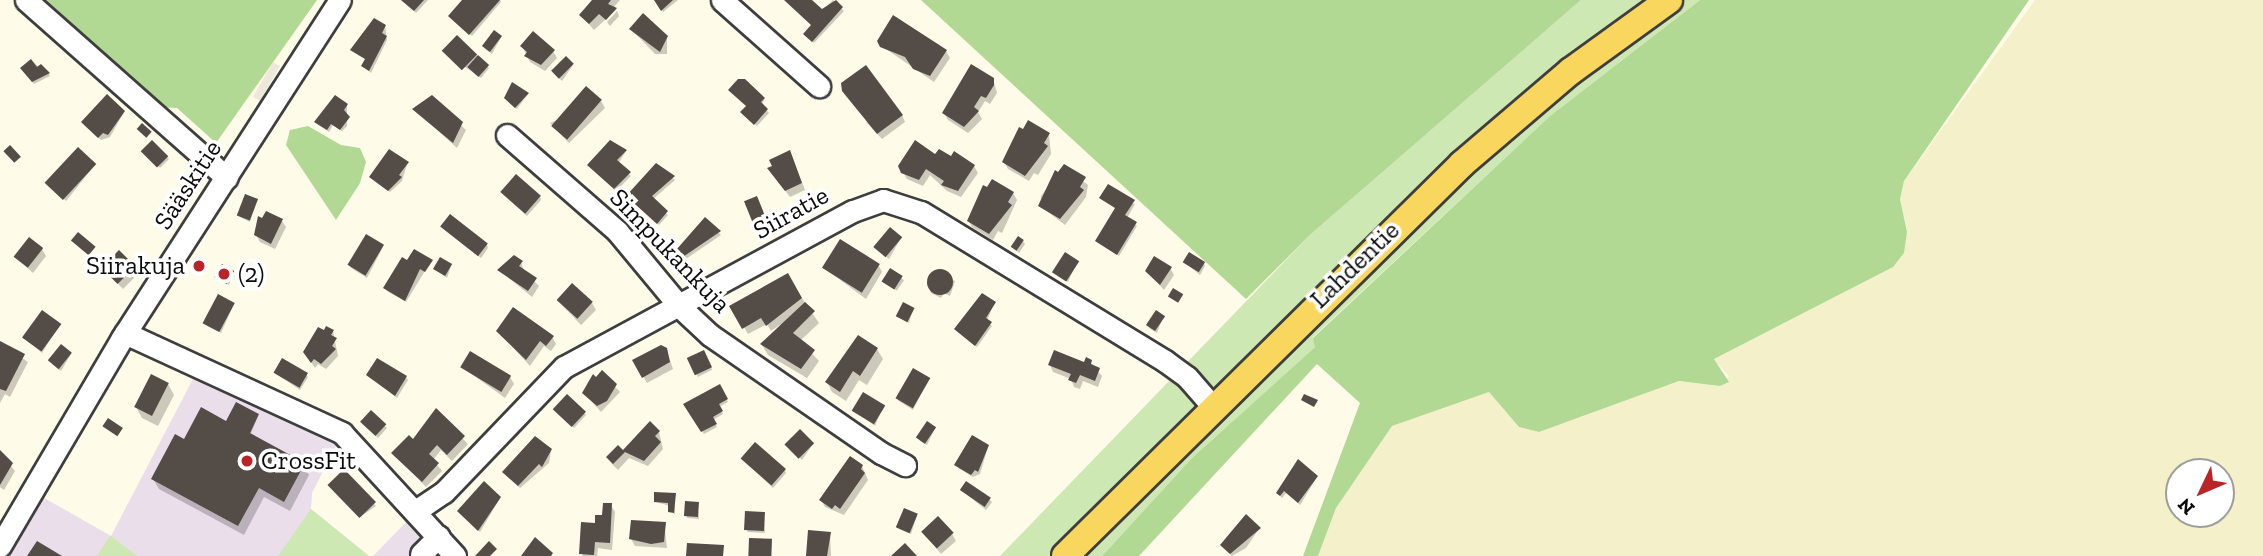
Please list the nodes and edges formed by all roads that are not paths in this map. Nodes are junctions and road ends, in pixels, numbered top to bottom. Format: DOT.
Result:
graph roads {
  1 [pos="26,0"];
  2 [pos="340,0"];
  3 [pos="722,0"];
  4 [pos="1660,3"];
  5 [pos="819,86"];
  6 [pos="507,135"];
  7 [pos="227,178"];
  8 [pos="680,307"];
  9 [pos="125,333"];
  10 [pos="1212,406"];
  11 [pos="905,465"];
  12 [pos="417,510"];
  13 [pos="439,536"];
  14 [pos="1,543"];
  15 [pos="421,554"];
  16 [pos="455,556"];
  17 [pos="1065,556"];
  1 -- 7 [label="street"];
  2 -- 7 [label="street, Sääskitie"];
  3 -- 5 [label="street"];
  4 -- 10 [label="main road, Lahdentie"];
  6 -- 8 [label="street, Simpukankuja"];
  7 -- 9 [label="street, Sääskitie"];
  8 -- 10 [label="street, Siiratie"];
  8 -- 11 [label="street, Simpukankuja"];
  8 -- 12 [label="street, Siiratie"];
  9 -- 12 [label="street"];
  9 -- 14 [label="street, Sääskitie"];
  10 -- 17 [label="main road, Lahdentie"];
  12 -- 13 [label="street"];
  13 -- 15 [label="street"];
  13 -- 16 [label="street"];
}
